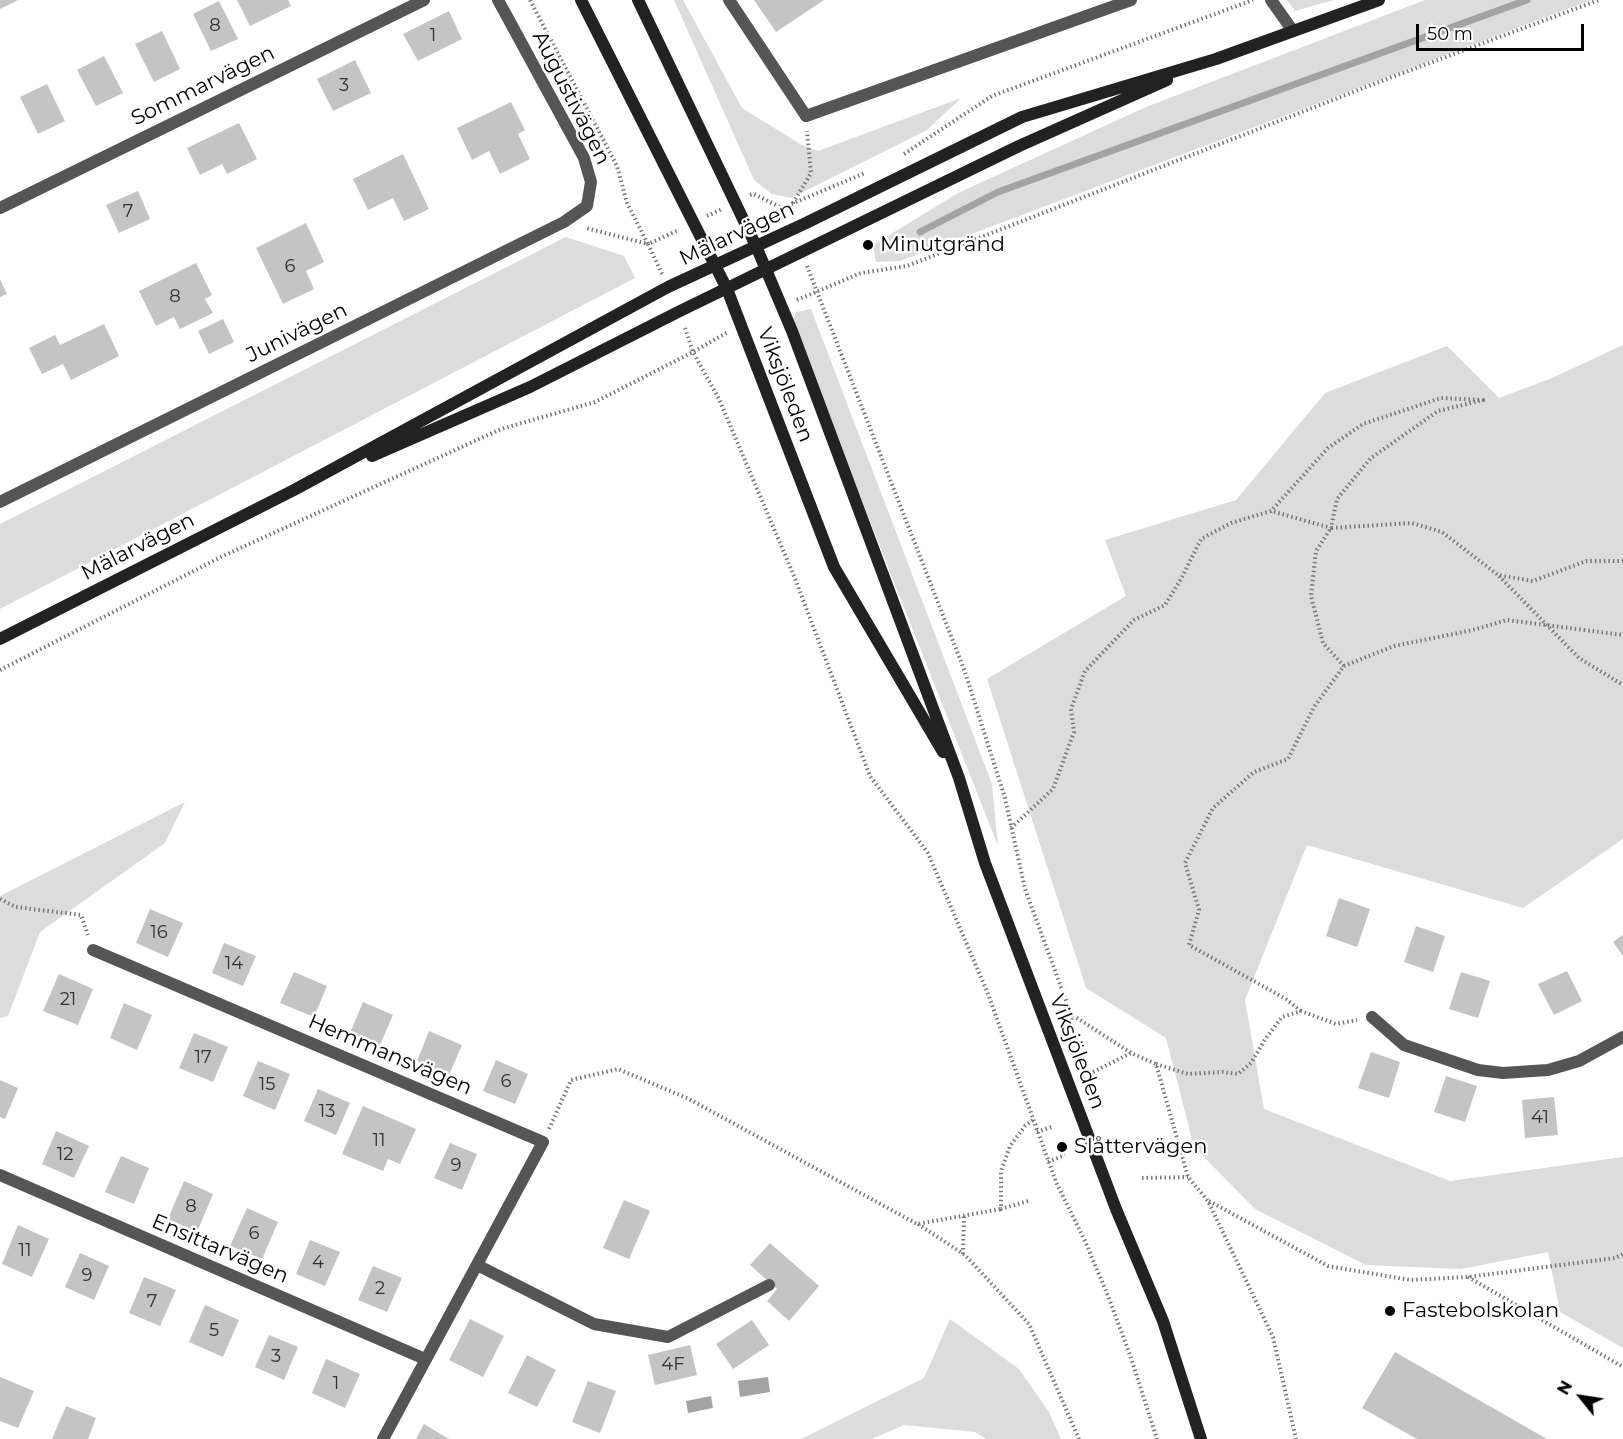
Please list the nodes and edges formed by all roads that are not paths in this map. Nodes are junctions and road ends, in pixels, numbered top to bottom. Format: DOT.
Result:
graph roads {
  1 [pos="424,0"];
  2 [pos="498,0"];
  3 [pos="581,0"];
  4 [pos="638,0"];
  5 [pos="729,0"];
  6 [pos="1131,0"];
  7 [pos="1271,0"];
  8 [pos="1379,0"];
  9 [pos="1293,31"];
  10 [pos="1216,59"];
  11 [pos="591,182"];
  12 [pos="0,208"];
  13 [pos="756,246"];
  14 [pos="715,265"];
  15 [pos="767,269"];
  16 [pos="727,289"];
  17 [pos="294,490"];
  18 [pos="0,502"];
  19 [pos="0,639"];
  20 [pos="959,778"];
  21 [pos="93,950"];
  22 [pos="1372,1017"];
  23 [pos="1623,1037"];
  24 [pos="0,1174"];
  25 [pos="477,1265"];
  26 [pos="769,1286"];
  27 [pos="425,1359"];
  28 [pos="383,1439"];
  29 [pos="1201,1439"];
  1 -- 12 [label="street, Sommarvägen"];
  2 -- 11 [label="street, Augustivägen"];
  3 -- 14 [label="street, Viksjöleden"];
  4 -- 13 [label="street, Viksjöleden"];
  5 -- 6 [label="street"];
  7 -- 9 [label="street"];
  8 -- 9 [label="street, Mälarvägen"];
  9 -- 10 [label="street, Mälarvägen"];
  10 -- 13 [label="street, Mälarvägen"];
  10 -- 15 [label="street, Mälarvägen"];
  11 -- 18 [label="street, Junivägen"];
  13 -- 14 [label="street, Mälarvägen"];
  13 -- 15 [label="street, Viksjöleden"];
  14 -- 16 [label="street, Viksjöleden"];
  14 -- 17 [label="street, Mälarvägen"];
  15 -- 16 [label="street, Mälarvägen"];
  15 -- 20 [label="street, Viksjöleden"];
  16 -- 17 [label="street, Mälarvägen"];
  16 -- 20 [label="street, Viksjöleden"];
  17 -- 19 [label="street, Mälarvägen"];
  20 -- 29 [label="street, Viksjöleden"];
  21 -- 25 [label="street, Hemmansvägen"];
  22 -- 23 [label="street"];
  24 -- 27 [label="street, Ensittarvägen"];
  25 -- 26 [label="street"];
  25 -- 27 [label="street"];
  27 -- 28 [label="street"];
}
